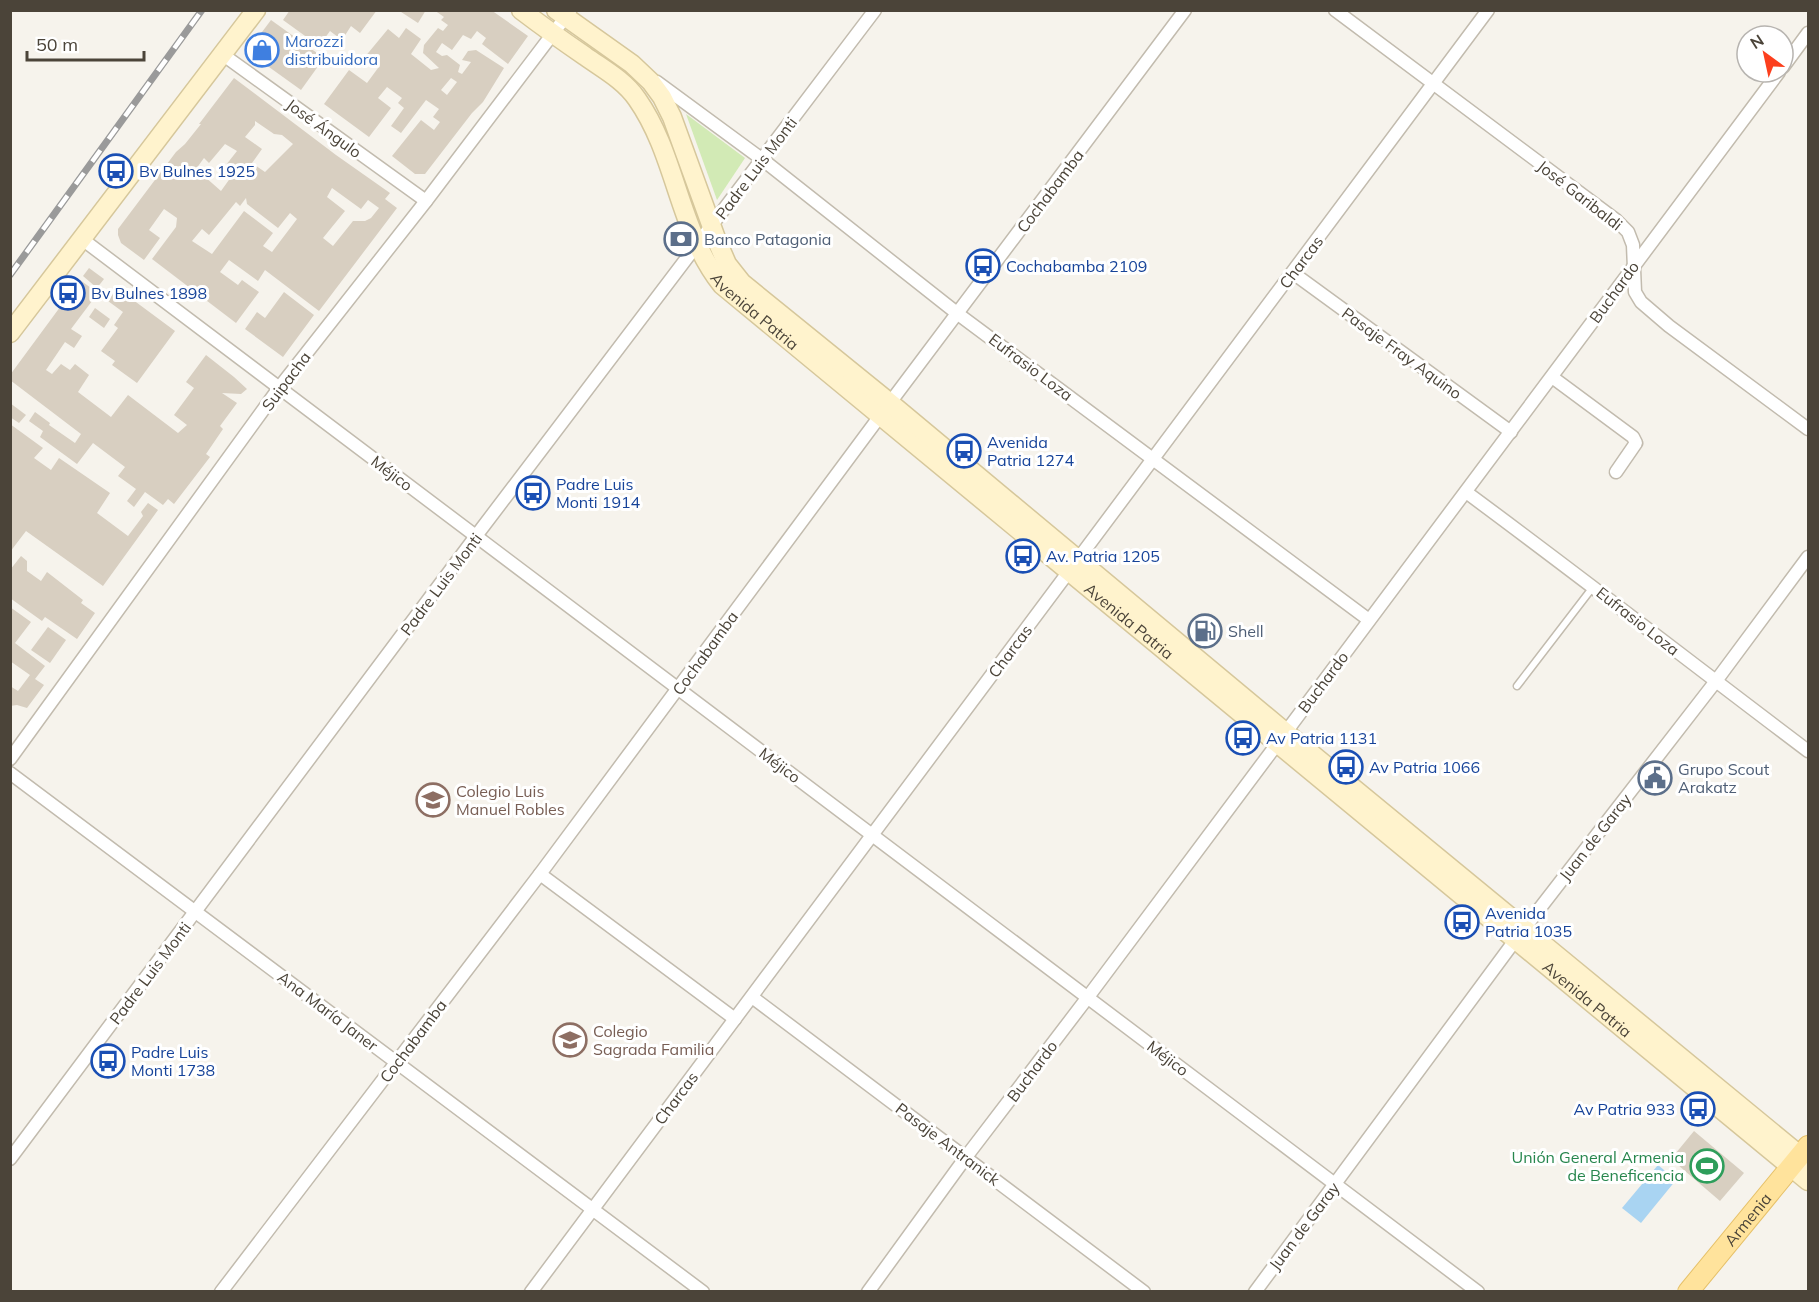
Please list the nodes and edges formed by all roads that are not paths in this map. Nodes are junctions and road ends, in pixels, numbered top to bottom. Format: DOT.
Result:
graph roads {
  1 [pos="256,10"];
  2 [pos="521,10"];
  3 [pos="875,10"];
  4 [pos="1185,10"];
  5 [pos="1335,10"];
  6 [pos="1488,10"];
  7 [pos="564,13"];
  8 [pos="1809,33"];
  9 [pos="553,34"];
  10 [pos="1795,51"];
  11 [pos="222,54"];
  12 [pos="632,64"];
  13 [pos="1770,84"];
  14 [pos="1433,85"];
  15 [pos="695,110"];
  16 [pos="672,117"];
  17 [pos="656,131"];
  18 [pos="763,160"];
  19 [pos="426,201"];
  20 [pos="712,225"];
  21 [pos="82,239"];
  22 [pos="697,246"];
  23 [pos="1635,263"];
  24 [pos="1293,273"];
  25 [pos="958,314"];
  26 [pos="10,333"];
  27 [pos="1552,377"];
  28 [pos="279,388"];
  29 [pos="885,409"];
  30 [pos="1809,429"];
  31 [pos="1511,432"];
  32 [pos="1154,459"];
  33 [pos="1616,472"];
  34 [pos="1466,492"];
  35 [pos="476,536"];
  36 [pos="1809,557"];
  37 [pos="1074,566"];
  38 [pos="1593,586"];
  39 [pos="1369,620"];
  40 [pos="1716,681"];
  41 [pos="1517,686"];
  42 [pos="679,689"];
  43 [pos="1281,738"];
  44 [pos="1809,751"];
  45 [pos="10,759"];
  46 [pos="10,773"];
  47 [pos="873,835"];
  48 [pos="540,874"];
  49 [pos="195,912"];
  50 [pos="1520,934"];
  51 [pos="752,997"];
  52 [pos="1088,997"];
  53 [pos="735,1019"];
  54 [pos="397,1061"];
  55 [pos="966,1157"];
  56 [pos="1802,1157"];
  57 [pos="10,1159"];
  58 [pos="1809,1181"];
  59 [pos="1335,1184"];
  60 [pos="592,1209"];
  61 [pos="221,1292"];
  62 [pos="531,1292"];
  63 [pos="703,1292"];
  64 [pos="868,1292"];
  65 [pos="1144,1292"];
  66 [pos="1255,1292"];
  67 [pos="1478,1292"];
  68 [pos="1688,1292"];
  1 -- 11 [label="main road"];
  2 -- 9 [label="main road, Avenida Patria"];
  3 -- 18 [label="street, Padre Luis Monti"];
  4 -- 25 [label="street, Cochabamba"];
  5 -- 14 [label="street, José Garibaldi"];
  6 -- 14 [label="street, Charcas"];
  7 -- 9 [label="street, Suipacha"];
  7 -- 12 [label="main road, Avenida Patria"];
  8 -- 10 [label="street"];
  9 -- 17 [label="main road, Avenida Patria"];
  9 -- 19 [label="street, Suipacha"];
  11 -- 19 [label="street, José Ángulo"];
  11 -- 21 [label="main road"];
  12 -- 15 [label="street, Eufrasio Loza"];
  12 -- 16 [label="main road, Avenida Patria"];
  13 -- 23 [label="street, Buchardo"];
  14 -- 23 [label="street, José Garibaldi"];
  14 -- 24 [label="street, Charcas"];
  15 -- 16 [label="street"];
  15 -- 18 [label="street, Eufrasio Loza"];
  16 -- 17 [label="street"];
  16 -- 20 [label="main road, Avenida Patria"];
  17 -- 22 [label="main road, Avenida Patria"];
  18 -- 20 [label="street, Padre Luis Monti"];
  18 -- 25 [label="street, Eufrasio Loza"];
  19 -- 28 [label="street, Suipacha"];
  20 -- 22 [label="street, Padre Luis Monti"];
  20 -- 29 [label="main road, Avenida Patria"];
  21 -- 26 [label="main road"];
  21 -- 28 [label="street, Méjico"];
  22 -- 29 [label="main road, Avenida Patria"];
  22 -- 35 [label="street, Padre Luis Monti"];
  23 -- 27 [label="street, Buchardo"];
  23 -- 30 [label="street, José Garibaldi"];
  24 -- 31 [label="street, Pasaje Fray Aquino"];
  24 -- 32 [label="street, Charcas"];
  25 -- 29 [label="street, Cochabamba"];
  25 -- 32 [label="street, Eufrasio Loza"];
  27 -- 31 [label="street, Buchardo"];
  27 -- 33 [label="street"];
  28 -- 35 [label="street, Méjico"];
  28 -- 45 [label="street, Suipacha"];
  29 -- 37 [label="main road, Avenida Patria"];
  29 -- 42 [label="street, Cochabamba"];
  31 -- 34 [label="street, Buchardo"];
  32 -- 37 [label="street, Charcas"];
  32 -- 39 [label="street, Eufrasio Loza"];
  34 -- 38 [label="street, Eufrasio Loza"];
  34 -- 39 [label="street, Buchardo"];
  35 -- 42 [label="street, Méjico"];
  35 -- 49 [label="street, Padre Luis Monti"];
  36 -- 40 [label="street, Juan de Garay"];
  37 -- 43 [label="main road, Avenida Patria"];
  37 -- 47 [label="street, Charcas"];
  38 -- 40 [label="street, Eufrasio Loza"];
  38 -- 41 [label="lane"];
  39 -- 43 [label="street, Buchardo"];
  40 -- 44 [label="street, Eufrasio Loza"];
  40 -- 50 [label="street, Juan de Garay"];
  42 -- 47 [label="street, Méjico"];
  42 -- 48 [label="street, Cochabamba"];
  43 -- 50 [label="main road, Avenida Patria"];
  43 -- 52 [label="street, Buchardo"];
  46 -- 49 [label="street, Ana María Janer"];
  47 -- 51 [label="street, Charcas"];
  47 -- 52 [label="street, Méjico"];
  48 -- 53 [label="street"];
  48 -- 54 [label="street, Cochabamba"];
  49 -- 54 [label="street, Ana María Janer"];
  49 -- 57 [label="street, Padre Luis Monti"];
  50 -- 56 [label="main road, Avenida Patria"];
  50 -- 59 [label="street, Juan de Garay"];
  51 -- 53 [label="street, Charcas"];
  51 -- 55 [label="street, Pasaje Antranick"];
  52 -- 55 [label="street, Buchardo"];
  52 -- 59 [label="street, Méjico"];
  53 -- 60 [label="street, Charcas"];
  54 -- 60 [label="street, Ana María Janer"];
  54 -- 61 [label="street, Cochabamba"];
  55 -- 64 [label="street, Buchardo"];
  55 -- 65 [label="street, Pasaje Antranick"];
  56 -- 58 [label="main road, Avenida Patria"];
  56 -- 68 [label="main road, Armenia"];
  59 -- 66 [label="street, Juan de Garay"];
  59 -- 67 [label="street, Méjico"];
  60 -- 62 [label="street, Charcas"];
  60 -- 63 [label="street, Ana María Janer"];
}
